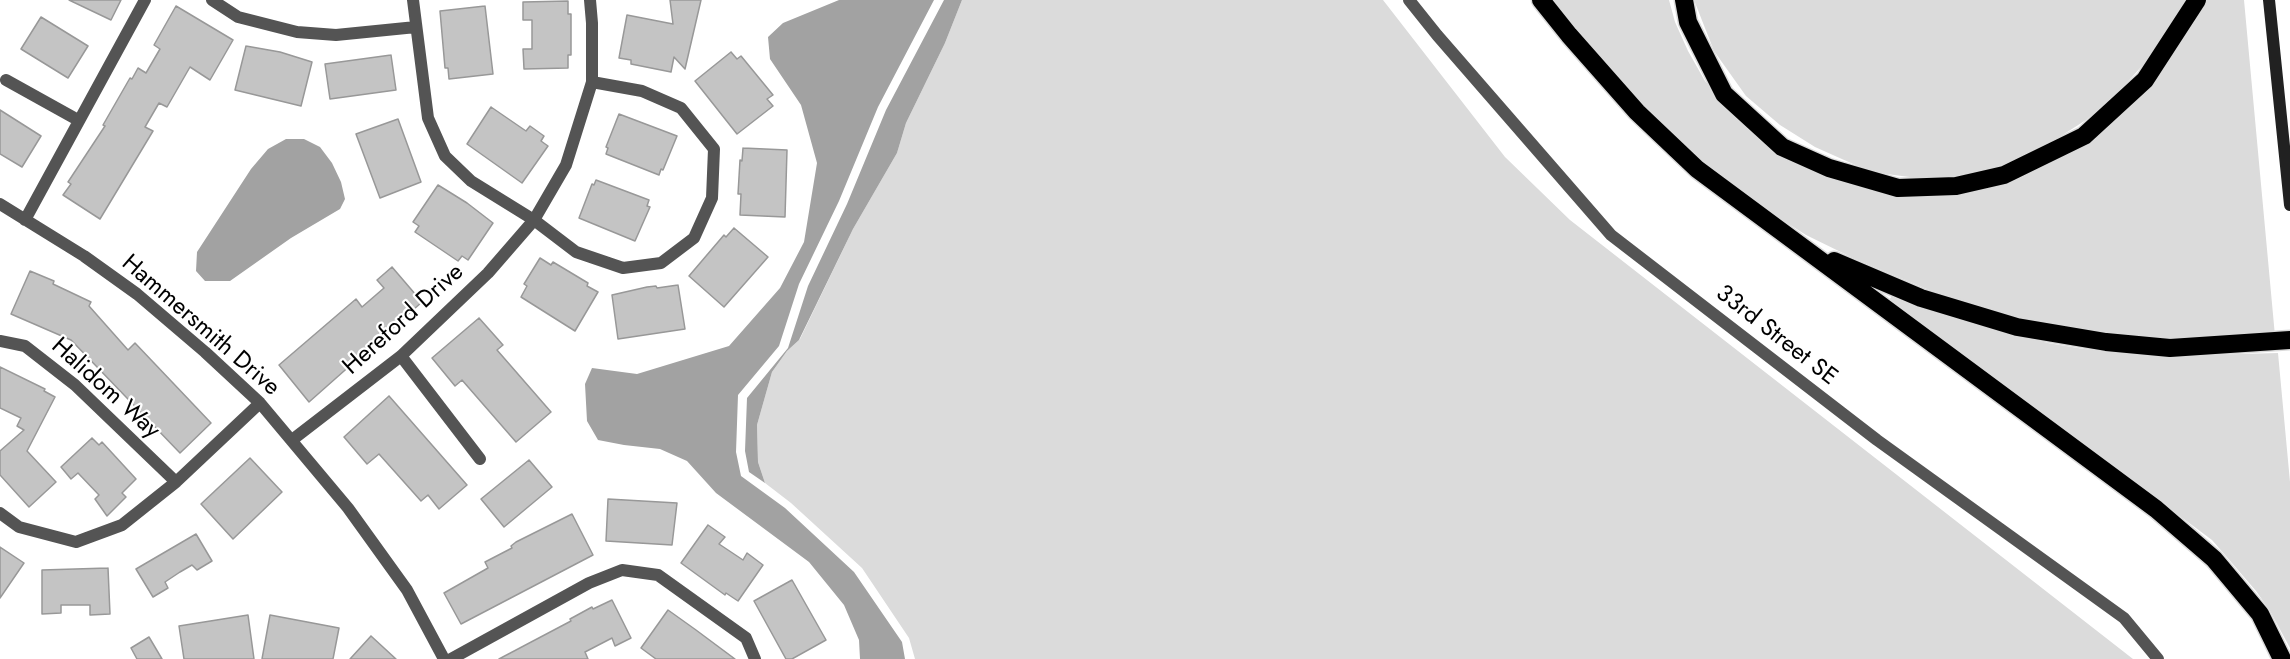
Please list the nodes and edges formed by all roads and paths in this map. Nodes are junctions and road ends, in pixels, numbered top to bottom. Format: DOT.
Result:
graph roads {
  1 [pos="145,0"];
  2 [pos="212,0"];
  3 [pos="413,0"];
  4 [pos="590,0"];
  5 [pos="1409,0"];
  6 [pos="1541,0"];
  7 [pos="1683,0"];
  8 [pos="2197,0"];
  9 [pos="2269,0"];
  10 [pos="416,27"];
  11 [pos="6,80"];
  12 [pos="592,82"];
  13 [pos="78,120"];
  14 [pos="0,204"];
  15 [pos="2290,205"];
  16 [pos="26,220"];
  17 [pos="534,220"];
  18 [pos="1804,248"];
  19 [pos="0,340"];
  20 [pos="2290,340"];
  21 [pos="401,356"];
  22 [pos="260,403"];
  23 [pos="292,440"];
  24 [pos="480,459"];
  25 [pos="176,482"];
  26 [pos="0,513"];
  27 [pos="444,659"];
  28 [pos="451,659"];
  29 [pos="755,659"];
  30 [pos="2158,659"];
  31 [pos="2282,659"];
  1 -- 13 [label="street"];
  2 -- 10 [label="street"];
  3 -- 10 [label="street"];
  4 -- 12 [label="street"];
  5 -- 30 [label="street, 33rd Street SE"];
  6 -- 18 [label="highway"];
  7 -- 8 [label="highway"];
  9 -- 15 [label="main road"];
  10 -- 17 [label="street"];
  11 -- 13 [label="street"];
  12 -- 17 [label="street"];
  12 -- 17 [label="street"];
  13 -- 16 [label="street"];
  14 -- 16 [label="street, Hammersmith Drive"];
  16 -- 22 [label="street, Hammersmith Drive"];
  17 -- 21 [label="street, Hereford Drive"];
  18 -- 20 [label="highway"];
  18 -- 31 [label="highway"];
  19 -- 25 [label="street, Halidom Way"];
  21 -- 23 [label="street, Hereford Drive"];
  21 -- 24 [label="street"];
  22 -- 23 [label="street, Hammersmith Drive"];
  22 -- 25 [label="street"];
  23 -- 27 [label="street, Hammersmith Drive"];
  25 -- 26 [label="street"];
  28 -- 29 [label="street"];
}
